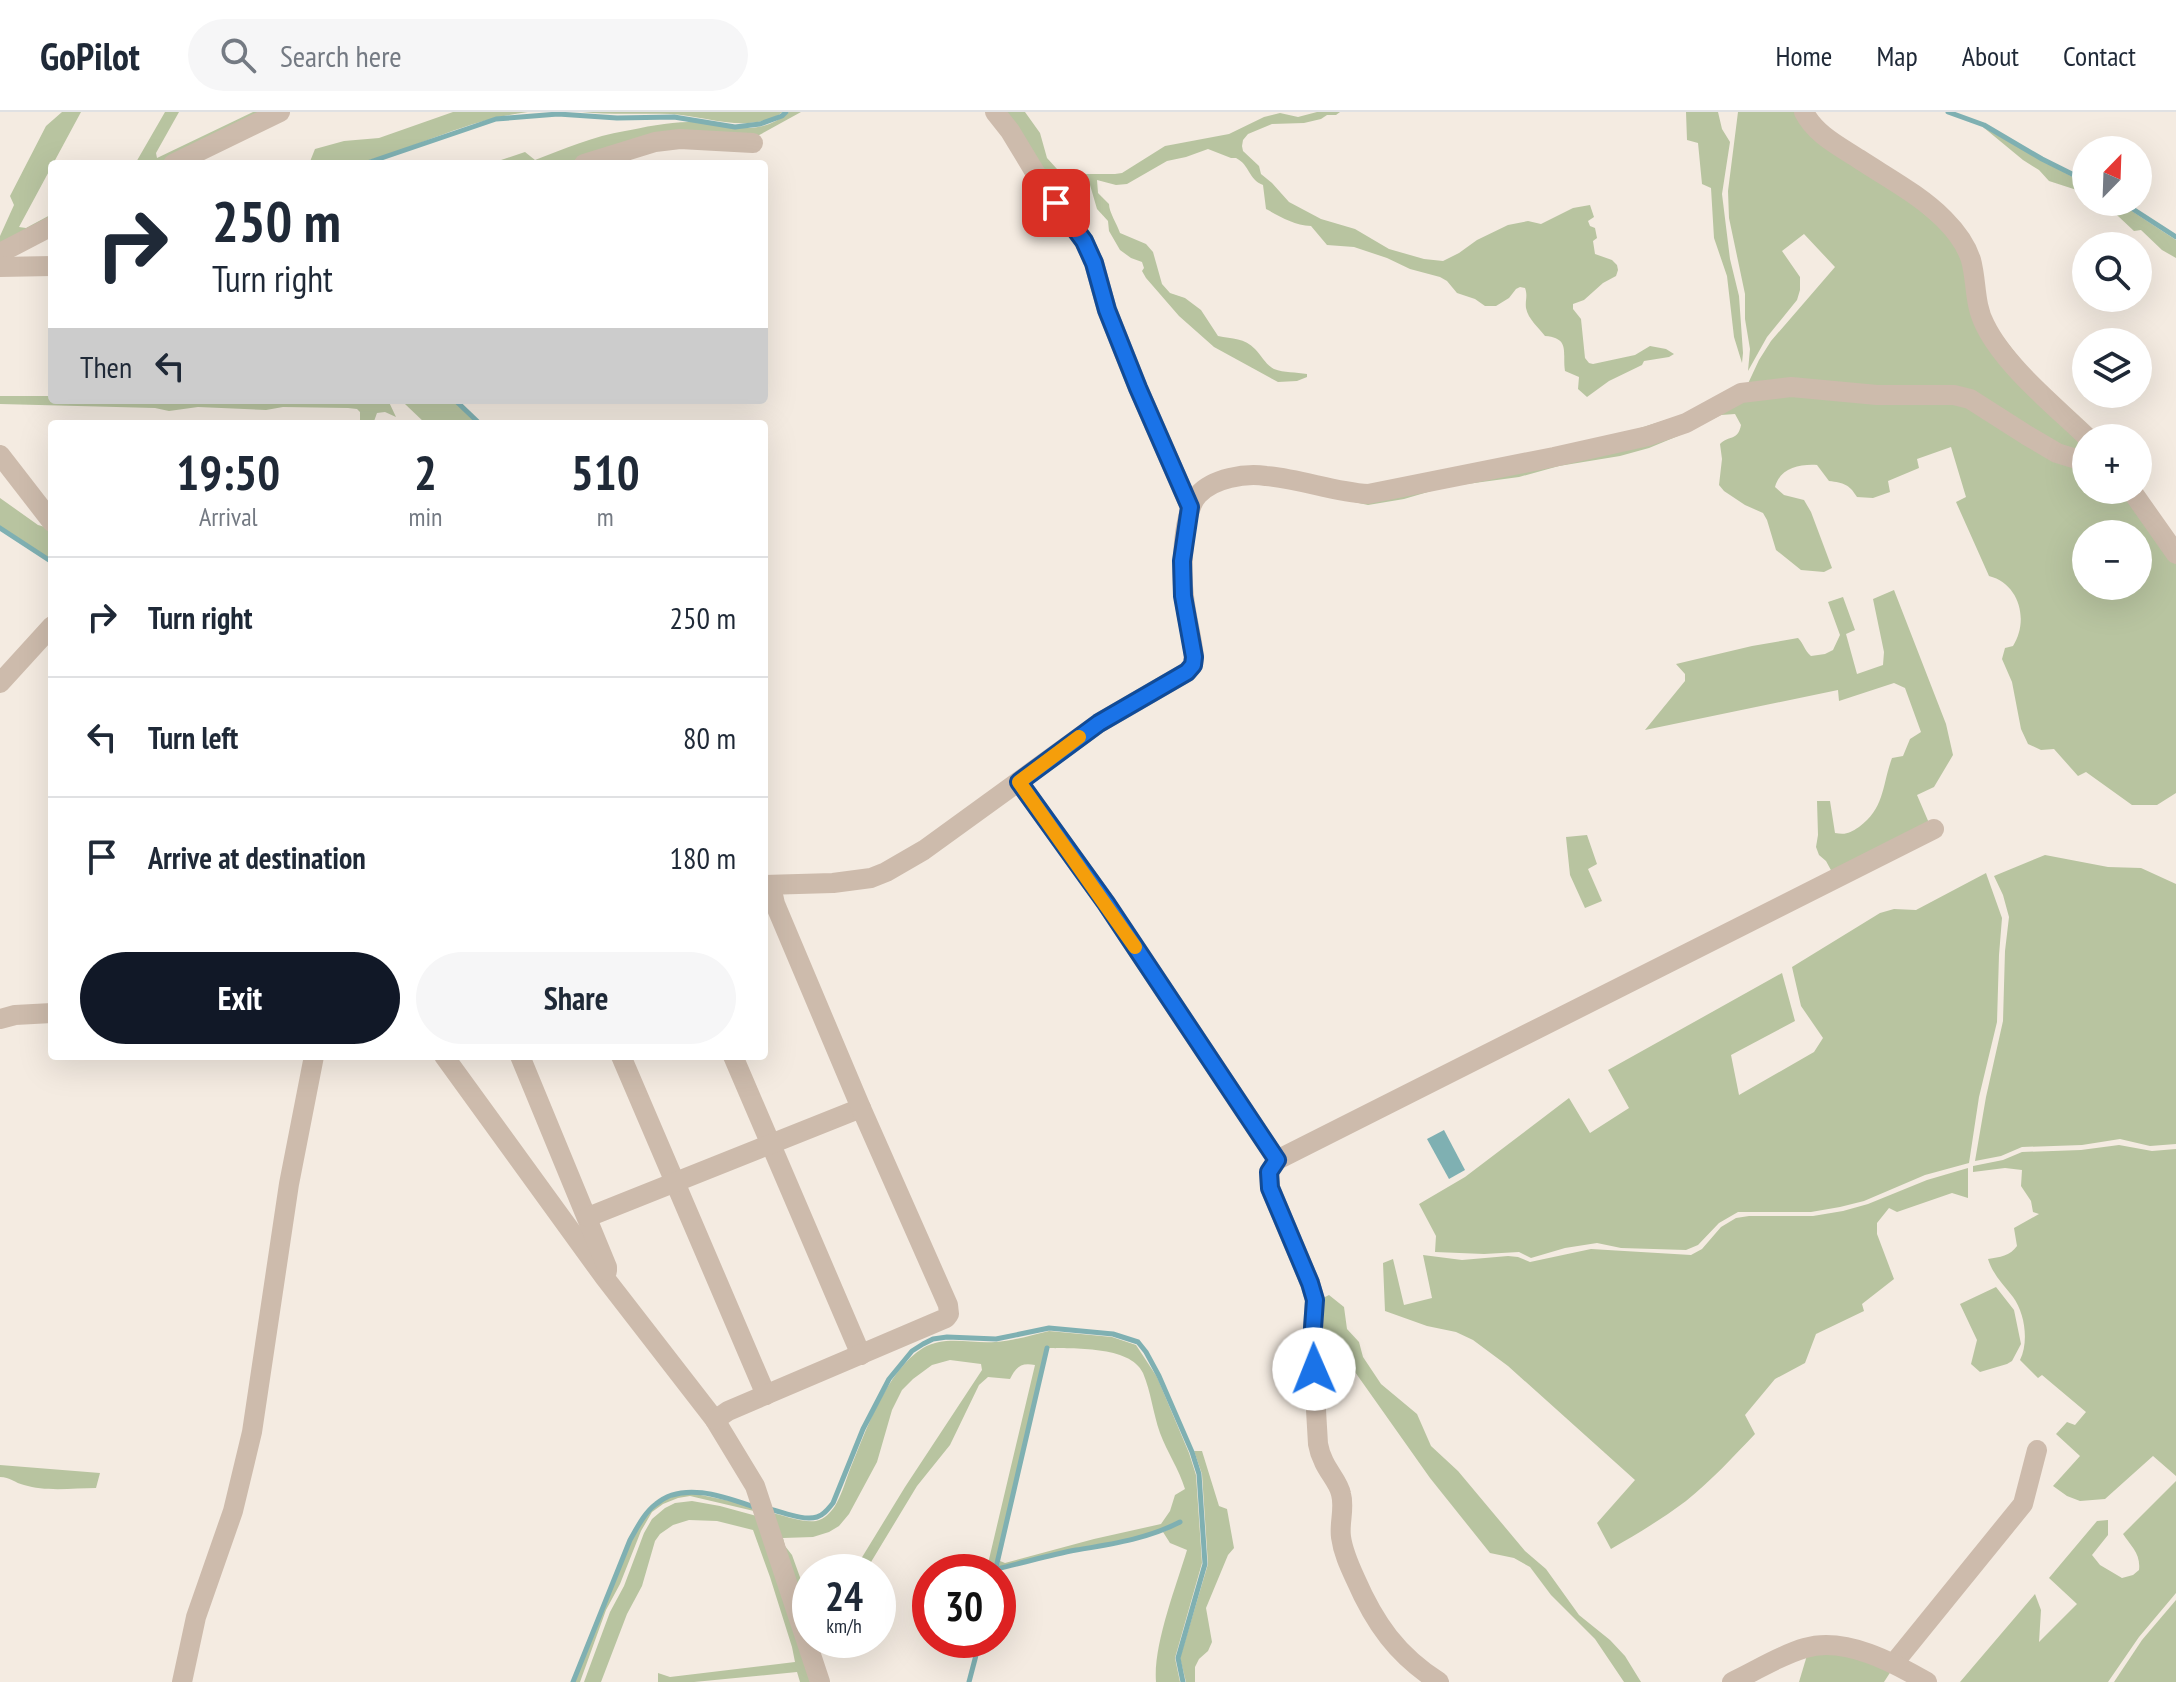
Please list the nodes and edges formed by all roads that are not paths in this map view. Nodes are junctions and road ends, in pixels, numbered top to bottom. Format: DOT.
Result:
graph roads {
  1 [pos="280,112"];
  2 [pos="995,112"];
  3 [pos="1804,112"];
  4 [pos="753,143"];
  5 [pos="181,160"];
  6 [pos="597,160"];
  7 [pos="48,228"];
  8 [pos="0,253"];
  9 [pos="48,266"];
  10 [pos="0,267"];
  11 [pos="2073,424"];
  12 [pos="0,455"];
  13 [pos="2072,458"];
  14 [pos="2141,504"];
  15 [pos="1190,507"];
  16 [pos="48,517"];
  17 [pos="2176,554"];
  18 [pos="48,630"];
  19 [pos="0,683"];
  20 [pos="1019,782"];
  21 [pos="1934,829"];
  22 [pos="769,885"];
  23 [pos="48,1013"];
  24 [pos="0,1019"];
  25 [pos="313,1060"];
  26 [pos="447,1060"];
  27 [pos="522,1060"];
  28 [pos="623,1060"];
  29 [pos="735,1060"];
  30 [pos="861,1108"];
  31 [pos="771,1144"];
  32 [pos="1277,1160"];
  33 [pos="675,1182"];
  34 [pos="588,1217"];
  35 [pos="605,1278"];
  36 [pos="861,1355"];
  37 [pos="766,1395"];
  38 [pos="715,1420"];
  39 [pos="2037,1450"];
  40 [pos="1894,1663"];
  41 [pos="182,1682"];
  42 [pos="820,1682"];
  43 [pos="1439,1682"];
  44 [pos="1732,1682"];
  45 [pos="1927,1682"];
  1 -- 5 [label="street"];
  2 -- 15 [label="street"];
  3 -- 11 [label="street"];
  4 -- 6 [label="street"];
  7 -- 8 [label="street"];
  9 -- 10 [label="street"];
  12 -- 16 [label="street"];
  13 -- 15 [label="street"];
  14 -- 17 [label="street"];
  15 -- 20 [label="street"];
  18 -- 19 [label="street"];
  20 -- 22 [label="street"];
  20 -- 32 [label="street"];
  21 -- 32 [label="street"];
  22 -- 30 [label="street"];
  23 -- 24 [label="street"];
  25 -- 41 [label="street"];
  26 -- 35 [label="street"];
  27 -- 34 [label="street"];
  28 -- 33 [label="street"];
  29 -- 31 [label="street"];
  30 -- 31 [label="street"];
  30 -- 36 [label="street"];
  31 -- 33 [label="street"];
  31 -- 36 [label="street"];
  32 -- 43 [label="street"];
  33 -- 34 [label="street"];
  33 -- 37 [label="street"];
  34 -- 35 [label="street"];
  35 -- 38 [label="street"];
  36 -- 37 [label="street"];
  37 -- 38 [label="street"];
  38 -- 42 [label="street"];
  39 -- 40 [label="street"];
  40 -- 44 [label="street"];
  40 -- 45 [label="street"];
}
